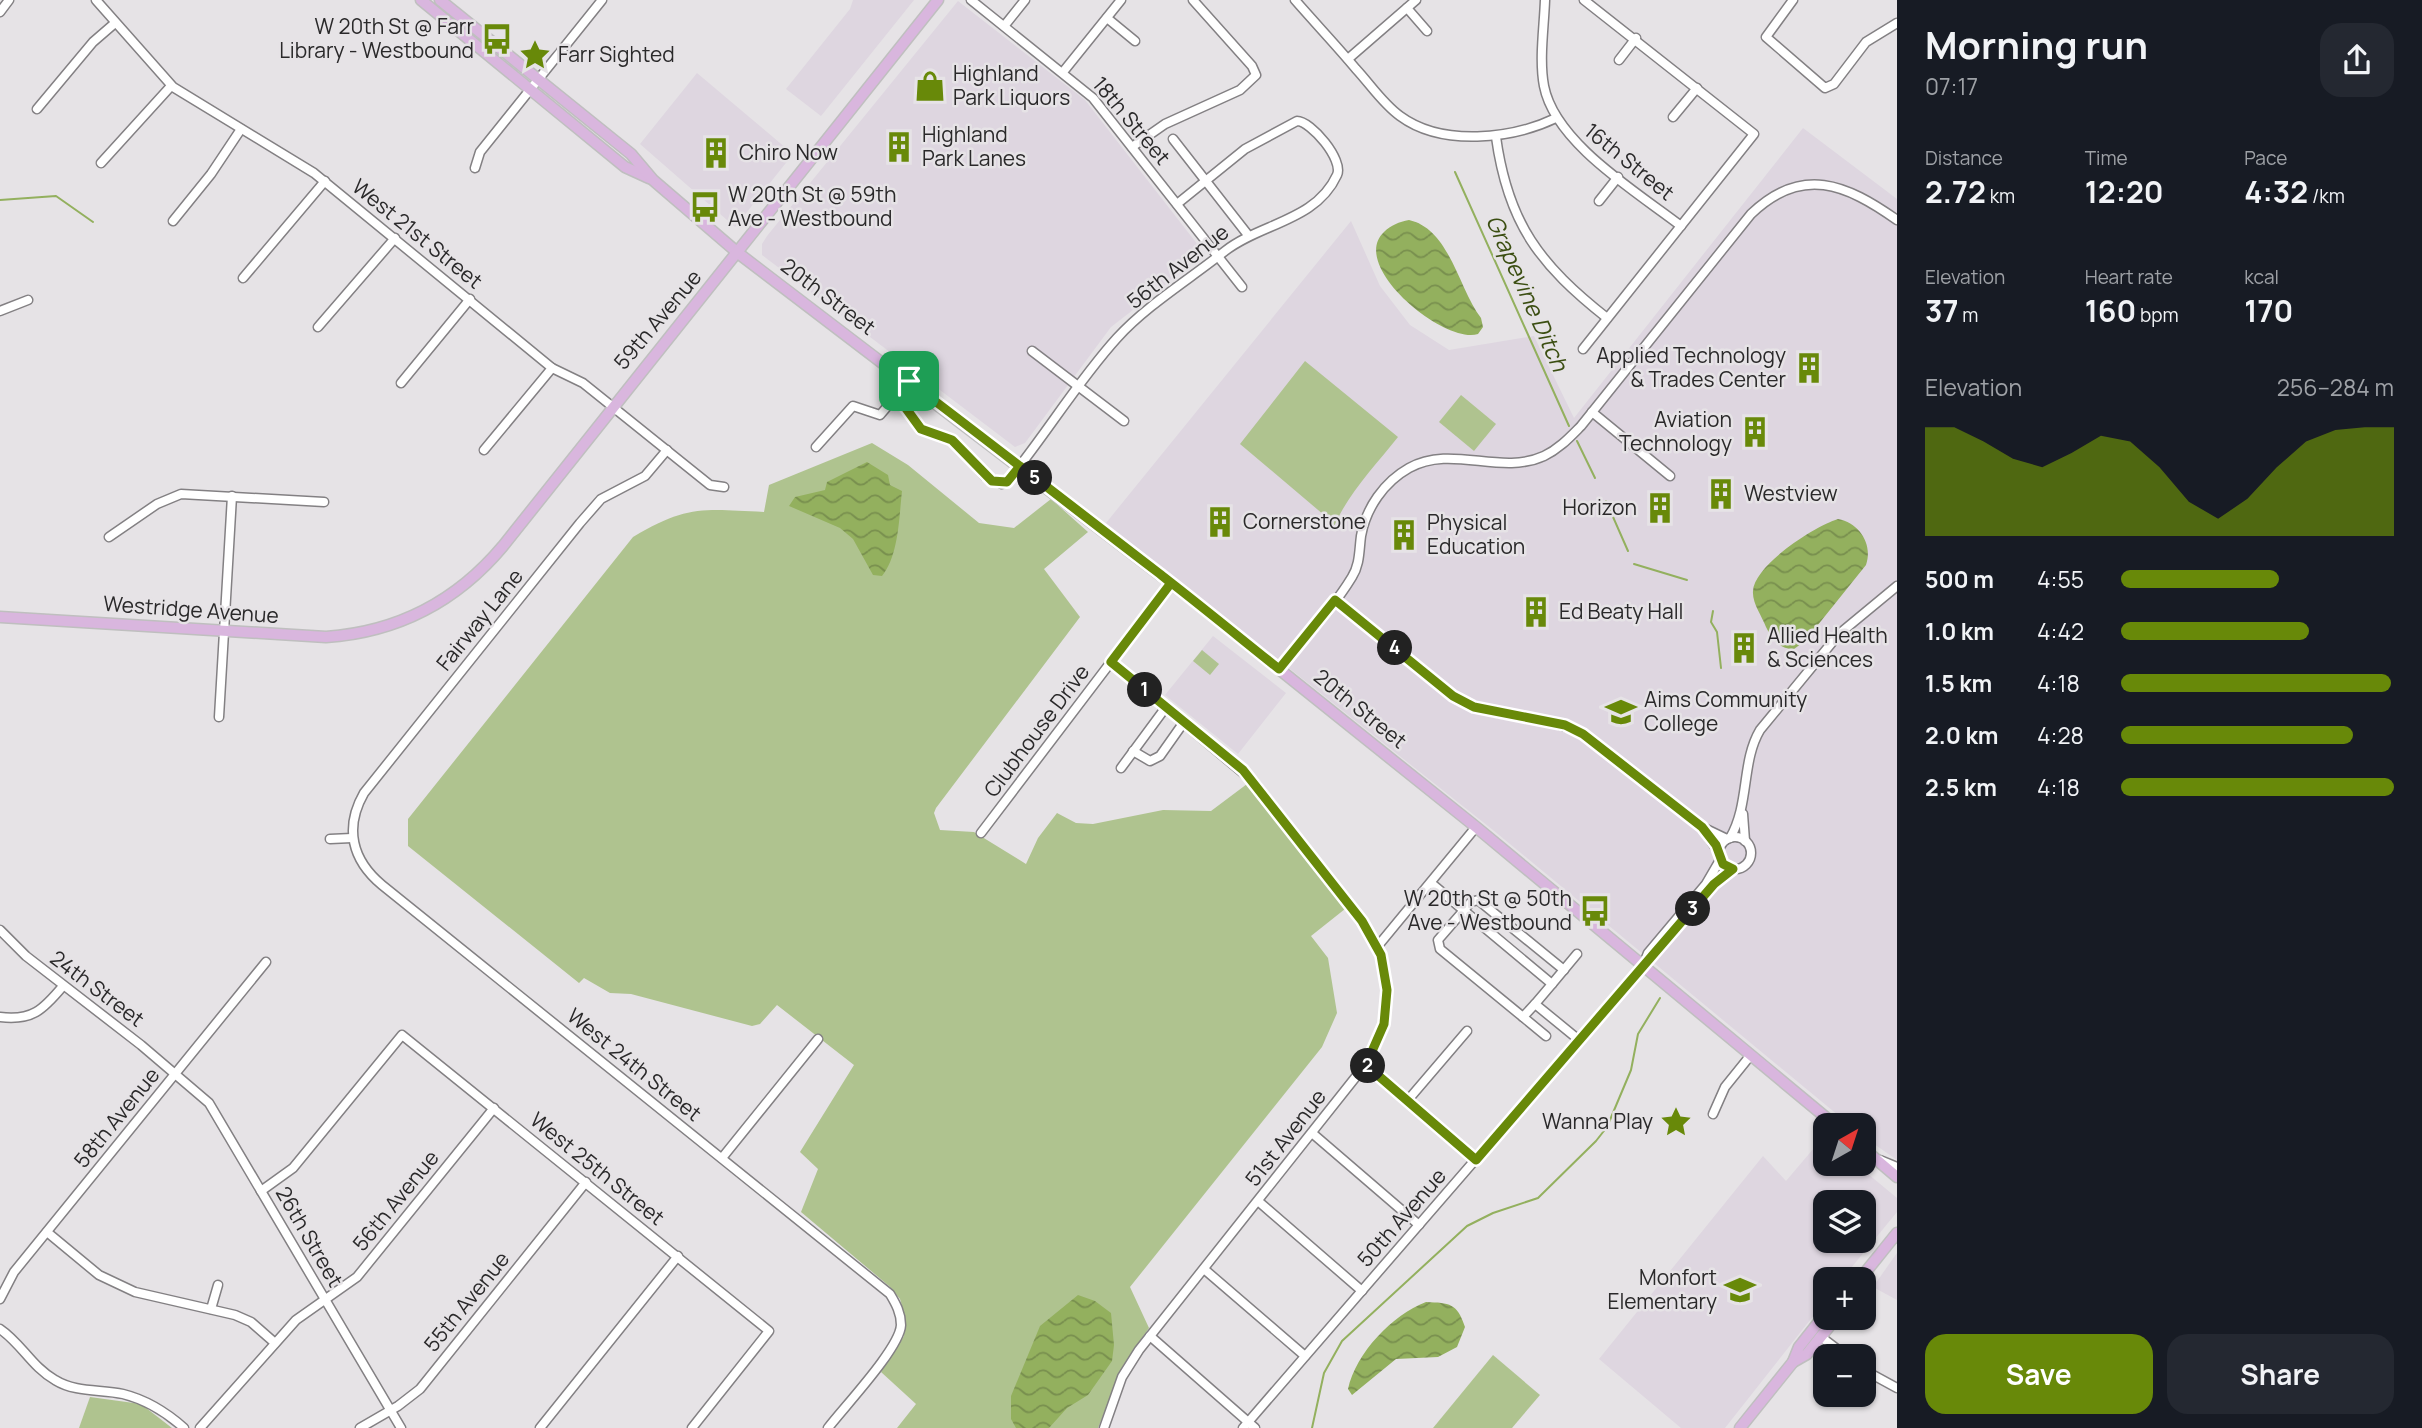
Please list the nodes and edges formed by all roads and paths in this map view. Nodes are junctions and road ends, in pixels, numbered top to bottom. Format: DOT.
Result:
graph roads {
  1 [pos="9,0"];
  2 [pos="96,0"];
  3 [pos="421,0"];
  4 [pos="440,0"];
  5 [pos="602,0"];
  6 [pos="938,0"];
  7 [pos="971,0"];
  8 [pos="1025,0"];
  9 [pos="1122,0"];
  10 [pos="1194,0"];
  11 [pos="1295,0"];
  12 [pos="1416,0"];
  13 [pos="1545,0"];
  14 [pos="1584,0"];
  15 [pos="1793,0"];
  16 [pos="1407,8"];
  17 [pos="0,12"];
  18 [pos="1107,18"];
  19 [pos="115,23"];
  20 [pos="1897,23"];
  21 [pos="1005,25"];
  22 [pos="1427,31"];
  23 [pos="1636,38"];
  24 [pos="1135,41"];
  25 [pos="1348,59"];
  26 [pos="1619,60"];
  27 [pos="1063,72"];
  28 [pos="539,80"];
  29 [pos="171,86"];
  30 [pos="1697,88"];
  31 [pos="531,90"];
  32 [pos="37,109"];
  33 [pos="1673,117"];
  34 [pos="1556,118"];
  35 [pos="241,129"];
  36 [pos="1496,136"];
  37 [pos="1173,139"];
  38 [pos="1132,147"];
  39 [pos="102,163"];
  40 [pos="475,168"];
  41 [pos="1618,177"];
  42 [pos="653,180"];
  43 [pos="1206,180"];
  44 [pos="325,181"];
  45 [pos="1599,201"];
  46 [pos="1177,204"];
  47 [pos="1897,220"];
  48 [pos="173,221"];
  49 [pos="1681,226"];
  50 [pos="1248,235"];
  51 [pos="395,238"];
  52 [pos="738,253"];
  53 [pos="1219,257"];
  54 [pos="243,278"];
  55 [pos="1242,287"];
  56 [pos="470,299"];
  57 [pos="28,300"];
  58 [pos="0,311"];
  59 [pos="1607,318"];
  60 [pos="318,327"];
  61 [pos="1583,349"];
  62 [pos="1032,351"];
  63 [pos="552,368"];
  64 [pos="909,381"];
  65 [pos="401,383"];
  66 [pos="1080,387"];
  67 [pos="897,396"];
  68 [pos="612,406"];
  69 [pos="1592,412"];
  70 [pos="1124,421"];
  71 [pos="816,447"];
  72 [pos="484,450"];
  73 [pos="667,450"];
  74 [pos="1020,466"];
  75 [pos="1670,475"];
  76 [pos="724,487"];
  77 [pos="232,496"];
  78 [pos="324,502"];
  79 [pos="109,537"];
  80 [pos="1171,583"];
  81 [pos="1897,586"];
  82 [pos="1335,600"];
  83 [pos="0,617"];
  84 [pos="379,628"];
  85 [pos="224,632"];
  86 [pos="1111,662"];
  87 [pos="1279,669"];
  88 [pos="1166,707"];
  89 [pos="219,717"];
  90 [pos="1184,722"];
  91 [pos="1133,751"];
  92 [pos="1121,768"];
  93 [pos="1742,811"];
  94 [pos="1476,827"];
  95 [pos="1702,827"];
  96 [pos="981,833"];
  97 [pos="352,838"];
  98 [pos="330,839"];
  99 [pos="1729,839"];
  100 [pos="1745,841"];
  101 [pos="1720,857"];
  102 [pos="1733,869"];
  103 [pos="1431,883"];
  104 [pos="1464,910"];
  105 [pos="0,930"];
  106 [pos="1377,947"];
  107 [pos="1577,954"];
  108 [pos="266,962"];
  109 [pos="1642,965"];
  110 [pos="1564,970"];
  111 [pos="1552,984"];
  112 [pos="63,986"];
  113 [pos="1535,1004"];
  114 [pos="0,1017"];
  115 [pos="1524,1017"];
  116 [pos="1467,1031"];
  117 [pos="1546,1037"];
  118 [pos="818,1039"];
  119 [pos="1579,1041"];
  120 [pos="1750,1056"];
  121 [pos="1366,1065"];
  122 [pos="176,1073"];
  123 [pos="1408,1100"];
  124 [pos="494,1108"];
  125 [pos="1820,1113"];
  126 [pos="1713,1114"];
  127 [pos="1312,1133"];
  128 [pos="722,1158"];
  129 [pos="1876,1159"];
  130 [pos="1476,1160"];
  131 [pos="1876,1160"];
  132 [pos="1897,1167"];
  133 [pos="1897,1177"];
  134 [pos="586,1182"];
  135 [pos="261,1191"];
  136 [pos="1258,1201"];
  137 [pos="1419,1225"];
  138 [pos="47,1232"];
  139 [pos="1897,1233"];
  140 [pos="678,1256"];
  141 [pos="1870,1267"];
  142 [pos="1204,1269"];
  143 [pos="218,1285"];
  144 [pos="1362,1291"];
  145 [pos="0,1299"];
  146 [pos="325,1300"];
  147 [pos="211,1309"];
  148 [pos="0,1329"];
  149 [pos="1813,1329"];
  150 [pos="1827,1330"];
  151 [pos="1150,1336"];
  152 [pos="1821,1337"];
  153 [pos="275,1343"];
  154 [pos="1830,1344"];
  155 [pos="1305,1356"];
  156 [pos="1794,1362"];
  157 [pos="1876,1377"];
  158 [pos="1897,1388"];
  159 [pos="391,1410"];
  160 [pos="1249,1426"];
  161 [pos="184,1428"];
  162 [pos="200,1428"];
  163 [pos="360,1428"];
  164 [pos="401,1428"];
  165 [pos="540,1428"];
  166 [pos="692,1428"];
  167 [pos="828,1428"];
  168 [pos="1104,1428"];
  169 [pos="1740,1428"];
  1 -- 17 [label="street"];
  2 -- 19 [label="street, West 21st Street"];
  3 -- 31 [label="main road, 20th Street"];
  4 -- 28 [label="main road, 20th Street"];
  5 -- 28 [label="street"];
  6 -- 52 [label="main road, 59th Avenue"];
  7 -- 21 [label="street, 18th Street"];
  8 -- 21 [label="street"];
  9 -- 18 [label="street"];
  10 -- 38 [label="street"];
  11 -- 25 [label="street"];
  12 -- 16 [label="street"];
  13 -- 34 [label="street, 16th Street"];
  14 -- 23 [label="street"];
  15 -- 20 [label="street"];
  16 -- 22 [label="street"];
  16 -- 25 [label="street"];
  18 -- 24 [label="street"];
  18 -- 27 [label="street"];
  19 -- 29 [label="street, West 21st Street"];
  19 -- 32 [label="street"];
  21 -- 27 [label="street, 18th Street"];
  23 -- 26 [label="street"];
  23 -- 30 [label="street"];
  25 -- 36 [label="street"];
  27 -- 38 [label="street, 18th Street"];
  28 -- 31 [label="street"];
  28 -- 42 [label="main road, 20th Street"];
  29 -- 35 [label="street, West 21st Street"];
  29 -- 39 [label="street"];
  30 -- 33 [label="street"];
  30 -- 49 [label="street"];
  31 -- 40 [label="street"];
  31 -- 42 [label="main road, 20th Street"];
  34 -- 36 [label="street"];
  34 -- 41 [label="street, 16th Street"];
  35 -- 44 [label="street, West 21st Street"];
  35 -- 48 [label="street"];
  36 -- 59 [label="street"];
  37 -- 43 [label="street"];
  38 -- 46 [label="street, 18th Street"];
  41 -- 45 [label="street"];
  41 -- 49 [label="street, 16th Street"];
  42 -- 52 [label="main road, 20th Street"];
  43 -- 46 [label="street"];
  43 -- 50 [label="street"];
  43 -- 50 [label="street, 56th Avenue"];
  44 -- 51 [label="street, West 21st Street"];
  44 -- 54 [label="street"];
  46 -- 53 [label="street, 18th Street"];
  47 -- 69 [label="street"];
  49 -- 59 [label="street"];
  50 -- 53 [label="street, 56th Avenue"];
  51 -- 56 [label="street, West 21st Street"];
  51 -- 60 [label="street"];
  52 -- 64 [label="main road, 20th Street"];
  52 -- 68 [label="main road, 59th Avenue"];
  53 -- 55 [label="street, 18th Street"];
  53 -- 66 [label="street, 56th Avenue"];
  56 -- 63 [label="street, West 21st Street"];
  56 -- 65 [label="street"];
  57 -- 58 [label="street"];
  59 -- 61 [label="street"];
  62 -- 66 [label="street"];
  63 -- 68 [label="street, West 21st Street"];
  63 -- 72 [label="street"];
  64 -- 67 [label="street"];
  64 -- 74 [label="main road, 20th Street"];
  66 -- 70 [label="street"];
  66 -- 74 [label="street, 56th Avenue"];
  67 -- 71 [label="street"];
  67 -- 74 [label="street"];
  68 -- 73 [label="street, West 21st Street"];
  68 -- 84 [label="main road, 59th Avenue"];
  69 -- 75 [label="street"];
  69 -- 82 [label="street"];
  73 -- 76 [label="street, West 21st Street"];
  73 -- 97 [label="street, Fairway Lane"];
  74 -- 80 [label="main road, 20th Street"];
  77 -- 78 [label="street"];
  77 -- 79 [label="street"];
  77 -- 85 [label="street"];
  80 -- 86 [label="street, Clubhouse Drive"];
  80 -- 87 [label="main road, 20th Street"];
  81 -- 93 [label="street"];
  82 -- 87 [label="street"];
  82 -- 95 [label="street"];
  83 -- 85 [label="main road, Westridge Avenue"];
  84 -- 85 [label="main road, Westridge Avenue"];
  85 -- 89 [label="street"];
  86 -- 88 [label="street, 51st Avenue"];
  86 -- 96 [label="street, Clubhouse Drive"];
  87 -- 94 [label="main road, 20th Street"];
  88 -- 90 [label="street, 51st Avenue"];
  88 -- 91 [label="street"];
  90 -- 91 [label="street"];
  90 -- 106 [label="street, 51st Avenue"];
  91 -- 92 [label="street"];
  93 -- 99 [label="street"];
  93 -- 100 [label="street"];
  94 -- 103 [label="street"];
  94 -- 109 [label="main road, 20th Street"];
  95 -- 99 [label="street"];
  95 -- 101 [label="street"];
  97 -- 98 [label="street"];
  97 -- 128 [label="street, West 24th Street"];
  99 -- 100 [label="street"];
  99 -- 101 [label="street"];
  100 -- 102 [label="street"];
  101 -- 102 [label="street"];
  101 -- 109 [label="street, 50th Avenue"];
  102 -- 109 [label="street, 50th Avenue"];
  103 -- 104 [label="street"];
  103 -- 106 [label="street"];
  104 -- 110 [label="street"];
  104 -- 111 [label="street"];
  104 -- 115 [label="street"];
  105 -- 112 [label="street, 24th Street"];
  106 -- 121 [label="street, 51st Avenue"];
  107 -- 110 [label="street"];
  108 -- 122 [label="street, 58th Avenue"];
  109 -- 119 [label="street, 50th Avenue"];
  109 -- 120 [label="main road, 20th Street"];
  110 -- 111 [label="street"];
  111 -- 113 [label="street"];
  112 -- 114 [label="street"];
  112 -- 122 [label="street, 24th Street"];
  113 -- 115 [label="street"];
  113 -- 119 [label="street"];
  115 -- 117 [label="street"];
  116 -- 123 [label="street"];
  118 -- 128 [label="street"];
  119 -- 130 [label="street, 50th Avenue"];
  120 -- 125 [label="main road, 20th Street"];
  120 -- 126 [label="street"];
  121 -- 123 [label="street"];
  121 -- 127 [label="street, 51st Avenue"];
  122 -- 135 [label="street, 26th Street"];
  122 -- 138 [label="street, 58th Avenue"];
  123 -- 130 [label="street"];
  124 -- 134 [label="street, West 25th Street"];
  124 -- 135 [label="street, West 25th Street"];
  124 -- 146 [label="street, 56th Avenue"];
  127 -- 136 [label="street, 51st Avenue"];
  127 -- 137 [label="street"];
  128 -- 167 [label="street, West 24th Street"];
  129 -- 132 [label="street"];
  130 -- 137 [label="street, 50th Avenue"];
  131 -- 133 [label="main road"];
  134 -- 140 [label="street, West 25th Street"];
  134 -- 159 [label="street, 55th Avenue"];
  135 -- 146 [label="street, 26th Street"];
  136 -- 142 [label="street, 51st Avenue"];
  136 -- 144 [label="street"];
  137 -- 144 [label="street, 50th Avenue"];
  138 -- 145 [label="street, 58th Avenue"];
  138 -- 147 [label="street"];
  139 -- 141 [label="main road"];
  140 -- 165 [label="street"];
  140 -- 166 [label="street, West 25th Street"];
  142 -- 151 [label="street, 51st Avenue"];
  142 -- 155 [label="street"];
  143 -- 147 [label="street"];
  144 -- 155 [label="street, 50th Avenue"];
  146 -- 153 [label="street, 56th Avenue"];
  146 -- 159 [label="street, 26th Street"];
  147 -- 153 [label="street"];
  148 -- 161 [label="street"];
  149 -- 156 [label="main road"];
  150 -- 152 [label="main road"];
  151 -- 160 [label="street"];
  151 -- 168 [label="street, 51st Avenue"];
  152 -- 154 [label="street"];
  152 -- 156 [label="main road"];
  153 -- 162 [label="street, 56th Avenue"];
  155 -- 160 [label="street, 50th Avenue"];
  156 -- 169 [label="main road"];
  157 -- 158 [label="street"];
  159 -- 163 [label="street, 55th Avenue"];
  159 -- 164 [label="street, 26th Street"];
}
